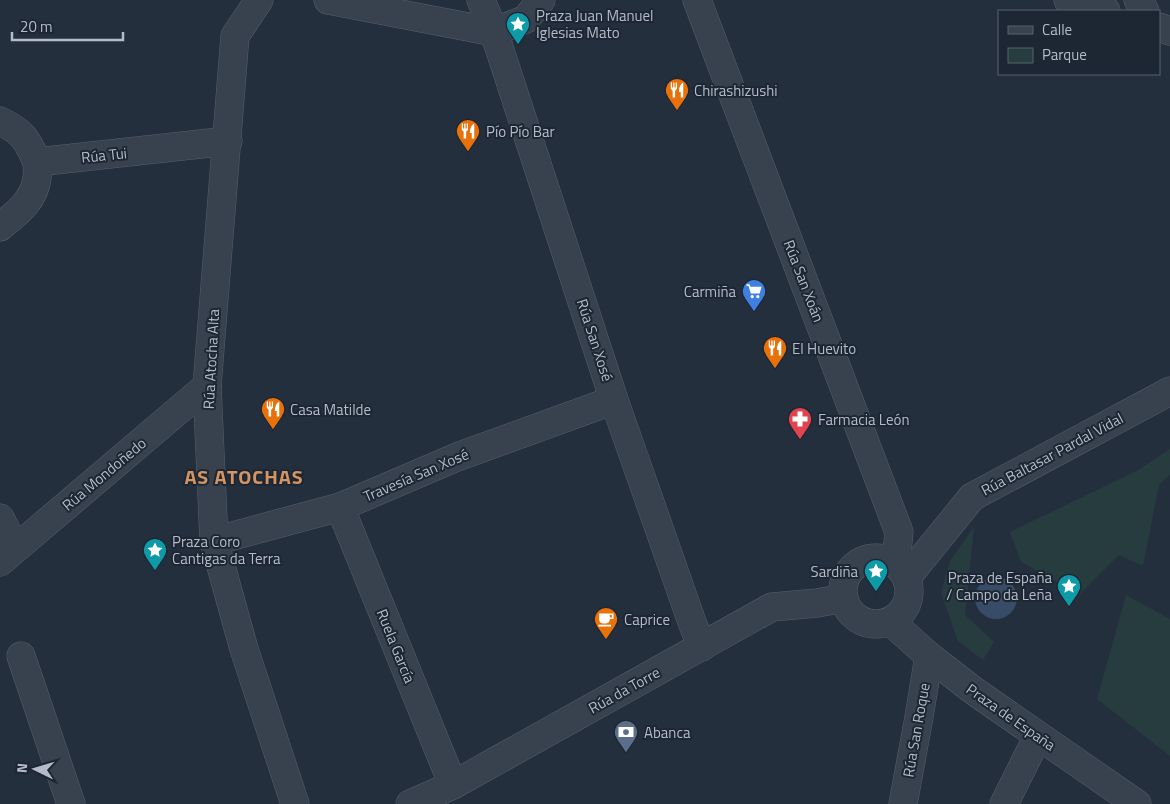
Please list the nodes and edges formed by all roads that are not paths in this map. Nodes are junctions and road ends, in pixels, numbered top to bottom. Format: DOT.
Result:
graph roads {
  1 [pos="259,0"];
  2 [pos="328,0"];
  3 [pos="481,0"];
  4 [pos="540,0"];
  5 [pos="697,0"];
  6 [pos="1068,0"];
  7 [pos="1103,10"];
  8 [pos="494,32"];
  9 [pos="0,121"];
  10 [pos="228,141"];
  11 [pos="37,162"];
  12 [pos="0,227"];
  13 [pos="207,386"];
  14 [pos="1170,391"];
  15 [pos="614,400"];
  16 [pos="340,507"];
  17 [pos="0,518"];
  18 [pos="214,542"];
  19 [pos="8,555"];
  20 [pos="901,570"];
  21 [pos="844,598"];
  22 [pos="891,622"];
  23 [pos="702,647"];
  24 [pos="21,656"];
  25 [pos="928,656"];
  26 [pos="1038,736"];
  27 [pos="453,785"];
  28 [pos="71,804"];
  29 [pos="295,804"];
  30 [pos="410,804"];
  31 [pos="903,804"];
  32 [pos="1004,804"];
  33 [pos="1137,804"];
  1 -- 10 [label="street, Rúa Atocha Alta"];
  2 -- 8 [label="street"];
  3 -- 8 [label="street, Rúa San Xosé"];
  4 -- 8 [label="street"];
  5 -- 20 [label="street, Rúa San Xoán"];
  6 -- 7 [label="street"];
  8 -- 15 [label="street, Rúa San Xosé"];
  9 -- 11 [label="street"];
  10 -- 11 [label="street, Rúa Tui"];
  10 -- 13 [label="street, Rúa Atocha Alta"];
  11 -- 12 [label="street"];
  13 -- 18 [label="street, Rúa Atocha Alta"];
  13 -- 19 [label="street, Rúa Mondoñedo"];
  14 -- 20 [label="street, Rúa Baltasar Pardal Vidal"];
  15 -- 16 [label="street, Travesía San Xosé"];
  15 -- 23 [label="street, Rúa San Xosé"];
  16 -- 18 [label="street, Travesía San Xosé"];
  16 -- 27 [label="street, Ruela García"];
  17 -- 19 [label="street"];
  18 -- 29 [label="street, Rúa Atocha Alta"];
  20 -- 21 [label="street"];
  20 -- 22 [label="street"];
  21 -- 22 [label="street"];
  21 -- 23 [label="street, Rúa da Torre"];
  22 -- 25 [label="street, Praza de España"];
  23 -- 27 [label="street, Rúa da Torre"];
  24 -- 28 [label="street"];
  25 -- 26 [label="street, Praza de España"];
  25 -- 31 [label="street, Rúa San Roque"];
  26 -- 32 [label="street"];
  26 -- 33 [label="street, Praza de España"];
  27 -- 30 [label="street, Rúa da Torre"];
}
